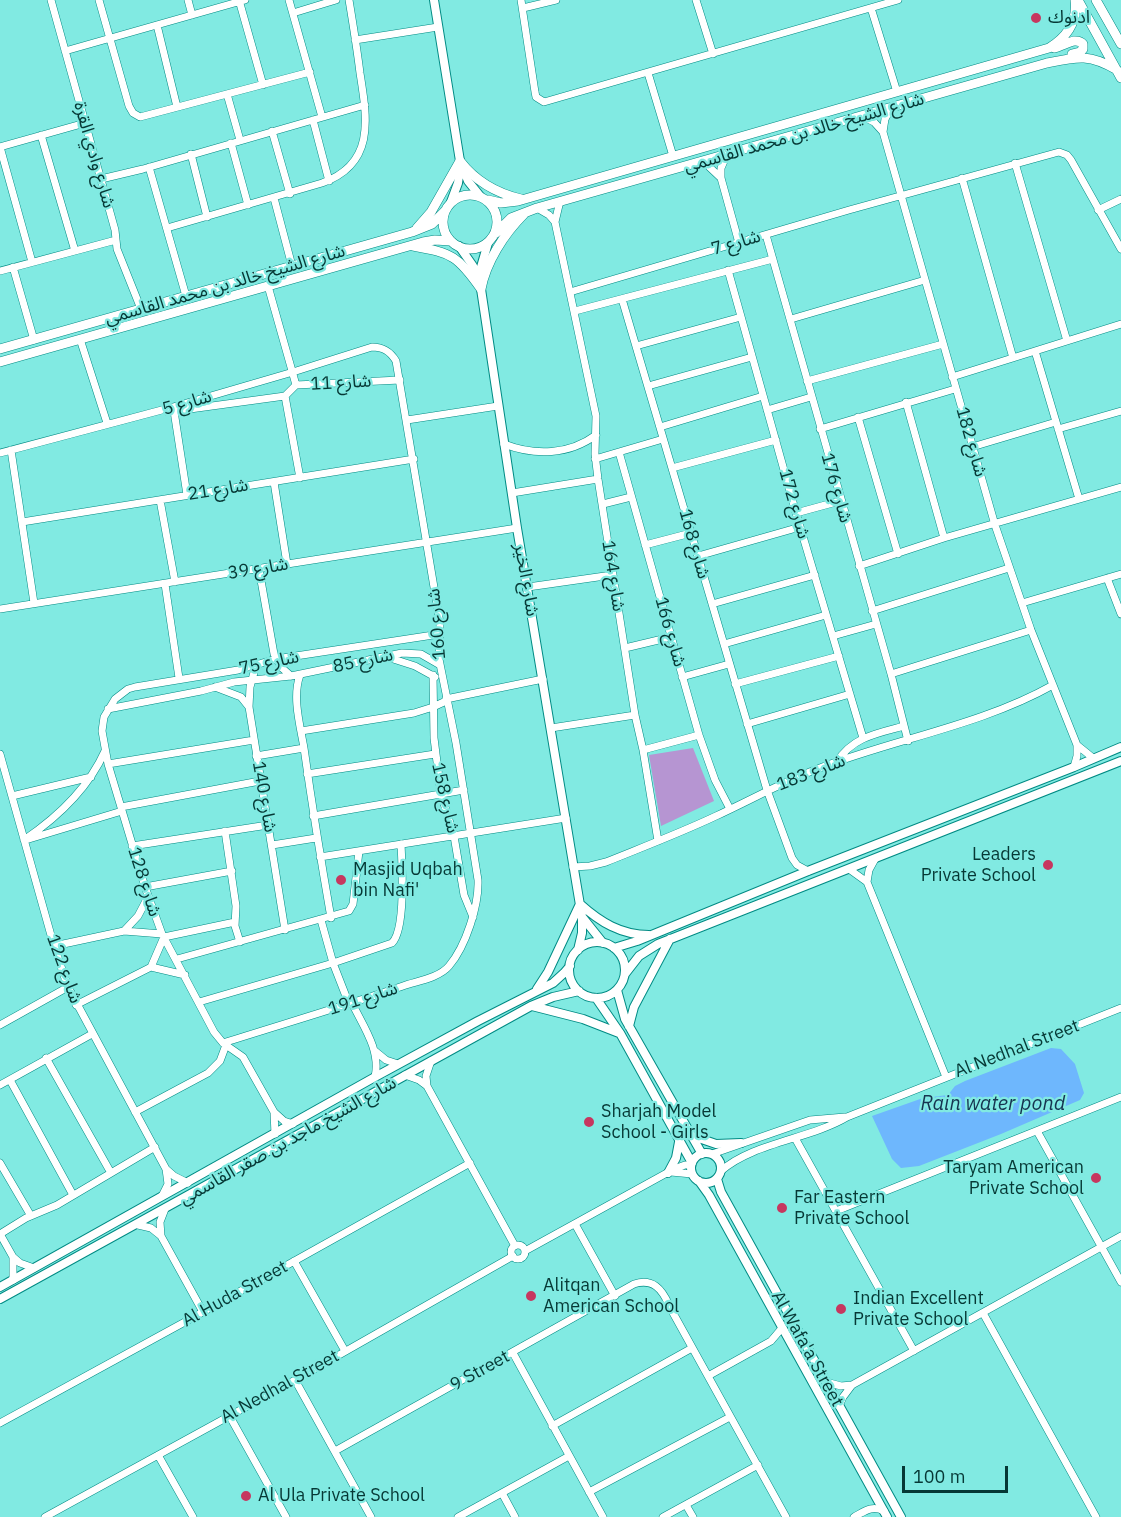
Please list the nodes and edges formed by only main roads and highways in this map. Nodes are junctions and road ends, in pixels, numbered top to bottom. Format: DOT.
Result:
graph roads {
  1 [pos="1076,0"];
  2 [pos="1096,0"];
  3 [pos="1121,44"];
  4 [pos="1049,48"];
  5 [pos="1047,63"];
  6 [pos="1119,74"];
  7 [pos="484,198"];
  8 [pos="523,200"];
  9 [pos="532,210"];
  10 [pos="445,211"];
  11 [pos="412,232"];
  12 [pos="496,233"];
  13 [pos="455,244"];
  14 [pos="411,246"];
  15 [pos="0,349"];
  16 [pos="0,362"];
  1 -- 4 [label="main road, شارع الشيخ خالد بن محمد القاسمي"];
  1 -- 6 [label="main road"];
  2 -- 3 [label="main road"];
  4 -- 5 [label="main road"];
  4 -- 8 [label="main road, شارع الشيخ خالد بن محمد القاسمي"];
  5 -- 6 [label="main road, شارع الشيخ خالد بن محمد القاسمي"];
  5 -- 9 [label="main road, شارع الشيخ خالد بن محمد القاسمي"];
  7 -- 8 [label="main road, شارع الشيخ خالد بن محمد القاسمي"];
  7 -- 10 [label="main road"];
  7 -- 12 [label="main road"];
  8 -- 11 [label="main road"];
  9 -- 12 [label="main road, شارع الشيخ خالد بن محمد القاسمي"];
  9 -- 14 [label="main road"];
  10 -- 11 [label="main road, شارع الشيخ خالد بن محمد القاسمي"];
  10 -- 13 [label="main road"];
  11 -- 15 [label="main road, شارع الشيخ خالد بن محمد القاسمي"];
  12 -- 13 [label="main road"];
  13 -- 14 [label="main road, شارع الشيخ خالد بن محمد القاسمي"];
  14 -- 16 [label="main road, شارع الشيخ خالد بن محمد القاسمي"];
}
